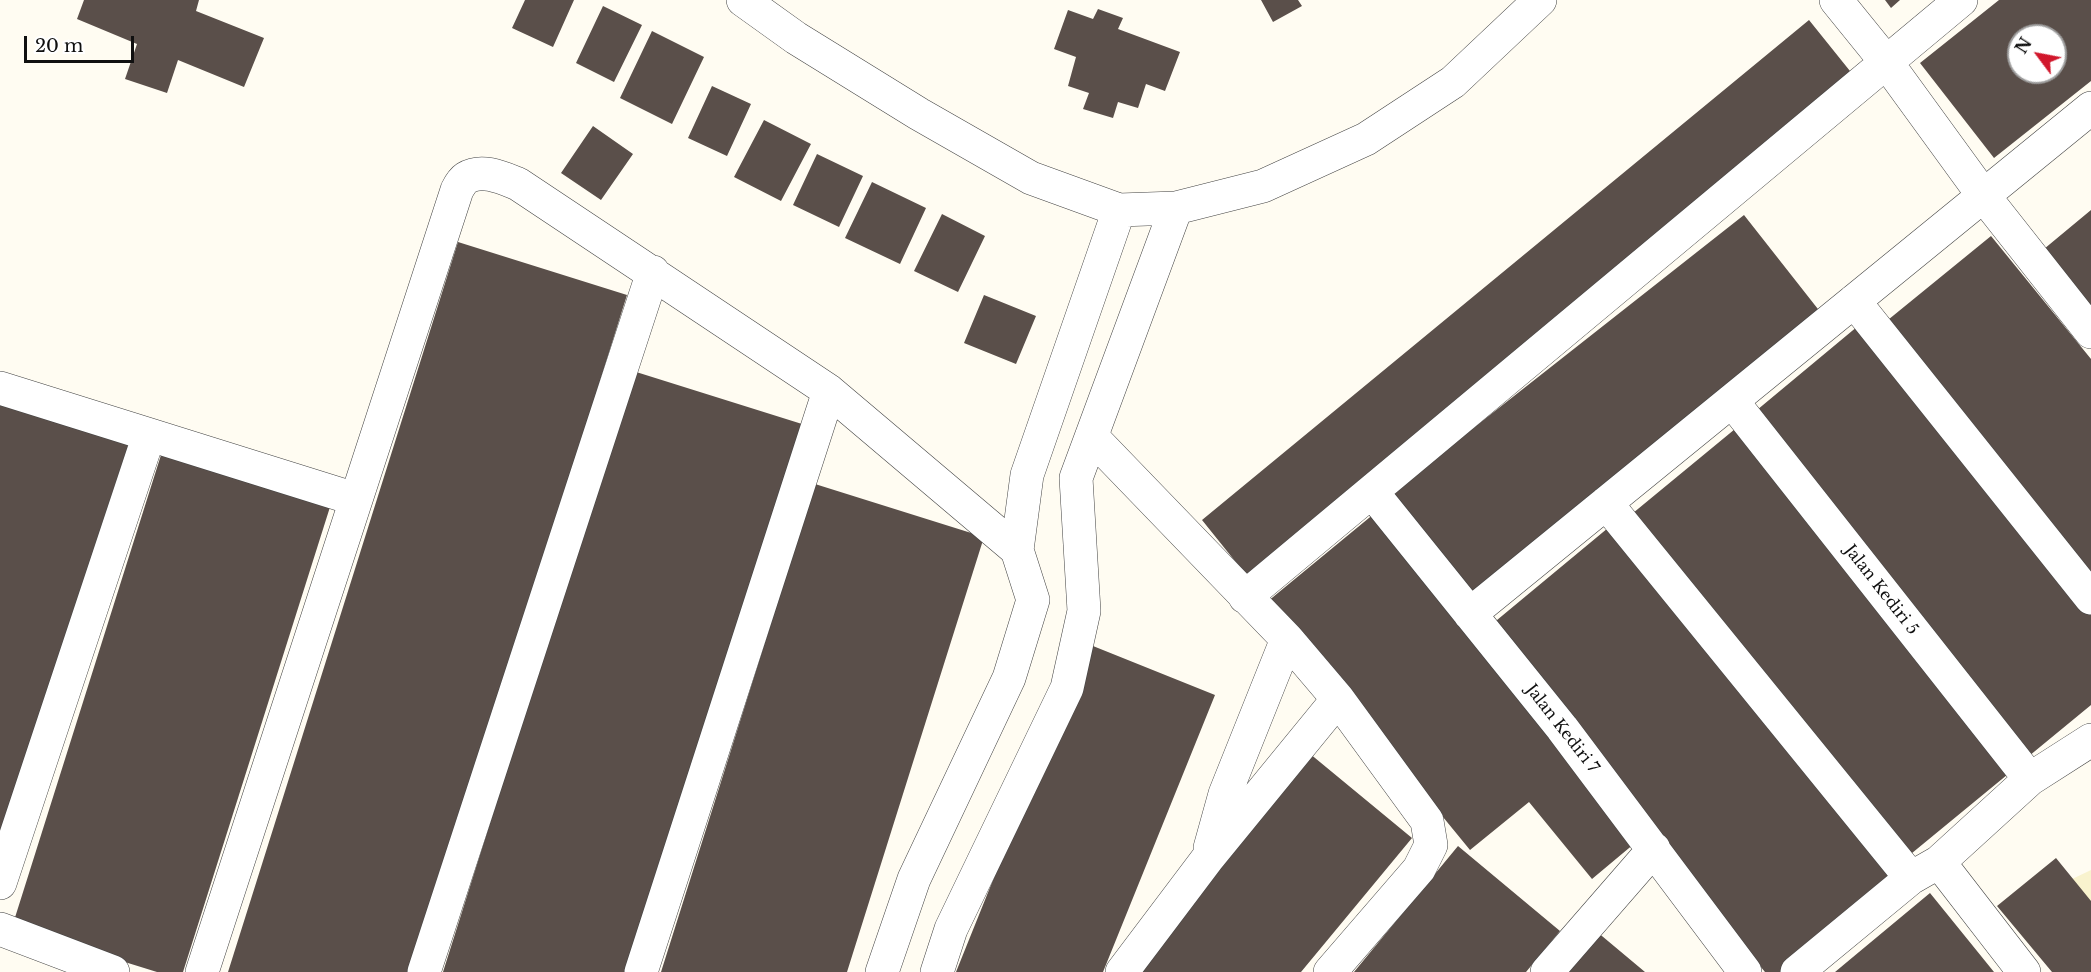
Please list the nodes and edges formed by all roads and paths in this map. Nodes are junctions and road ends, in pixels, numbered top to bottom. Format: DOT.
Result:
graph roads {
  1 [pos="743,0"];
  2 [pos="1540,0"];
  3 [pos="1836,0"];
  4 [pos="1961,0"];
  5 [pos="1887,63"];
  6 [pos="2091,108"];
  7 [pos="1983,195"];
  8 [pos="1176,208"];
  9 [pos="1119,210"];
  10 [pos="653,272"];
  11 [pos="1854,301"];
  12 [pos="2091,332"];
  13 [pos="0,388"];
  14 [pos="829,391"];
  15 [pos="1732,401"];
  16 [pos="149,435"];
  17 [pos="1092,437"];
  18 [pos="1372,492"];
  19 [pos="355,499"];
  20 [pos="1606,503"];
  21 [pos="1017,550"];
  22 [pos="1245,597"];
  23 [pos="2091,598"];
  24 [pos="1470,614"];
  25 [pos="1287,639"];
  26 [pos="1338,699"];
  27 [pos="2091,740"];
  28 [pos="2030,779"];
  29 [pos="1654,849"];
  30 [pos="1208,858"];
  31 [pos="1939,862"];
  32 [pos="1911,878"];
  33 [pos="0,883"];
  34 [pos="0,929"];
  35 [pos="113,972"];
  36 [pos="202,972"];
  37 [pos="424,972"];
  38 [pos="641,972"];
  39 [pos="882,972"];
  40 [pos="937,972"];
  41 [pos="1122,972"];
  42 [pos="1330,972"];
  43 [pos="1547,972"];
  44 [pos="1745,972"];
  45 [pos="1797,972"];
  46 [pos="2024,972"];
  1 -- 9 [label="street"];
  2 -- 8 [label="street"];
  3 -- 5 [label="street"];
  4 -- 5 [label="street"];
  5 -- 7 [label="street"];
  5 -- 18 [label="street"];
  6 -- 7 [label="street"];
  7 -- 11 [label="street"];
  7 -- 12 [label="street"];
  8 -- 9 [label="street"];
  8 -- 17 [label="street"];
  9 -- 21 [label="street"];
  10 -- 14 [label="street"];
  10 -- 19 [label="street"];
  10 -- 37 [label="street"];
  11 -- 15 [label="street"];
  11 -- 23 [label="street"];
  13 -- 16 [label="street"];
  14 -- 21 [label="street"];
  14 -- 38 [label="street"];
  15 -- 20 [label="street"];
  15 -- 28 [label="street, Jalan Kediri 5"];
  16 -- 19 [label="street"];
  16 -- 33 [label="street"];
  17 -- 22 [label="street"];
  17 -- 40 [label="street"];
  18 -- 22 [label="street"];
  18 -- 24 [label="street, Jalan Kediri 7"];
  19 -- 36 [label="street"];
  20 -- 24 [label="street"];
  20 -- 32 [label="street"];
  21 -- 39 [label="street"];
  22 -- 25 [label="street"];
  24 -- 29 [label="street, Jalan Kediri 7"];
  25 -- 26 [label="street"];
  25 -- 30 [label="street"];
  26 -- 30 [label="street"];
  26 -- 42 [label="street"];
  27 -- 28 [label="street"];
  28 -- 31 [label="street"];
  29 -- 43 [label="street"];
  29 -- 44 [label="street, Jalan Kediri 7"];
  30 -- 41 [label="street"];
  31 -- 32 [label="street"];
  31 -- 46 [label="street"];
  32 -- 45 [label="street"];
  34 -- 35 [label="street"];
}
